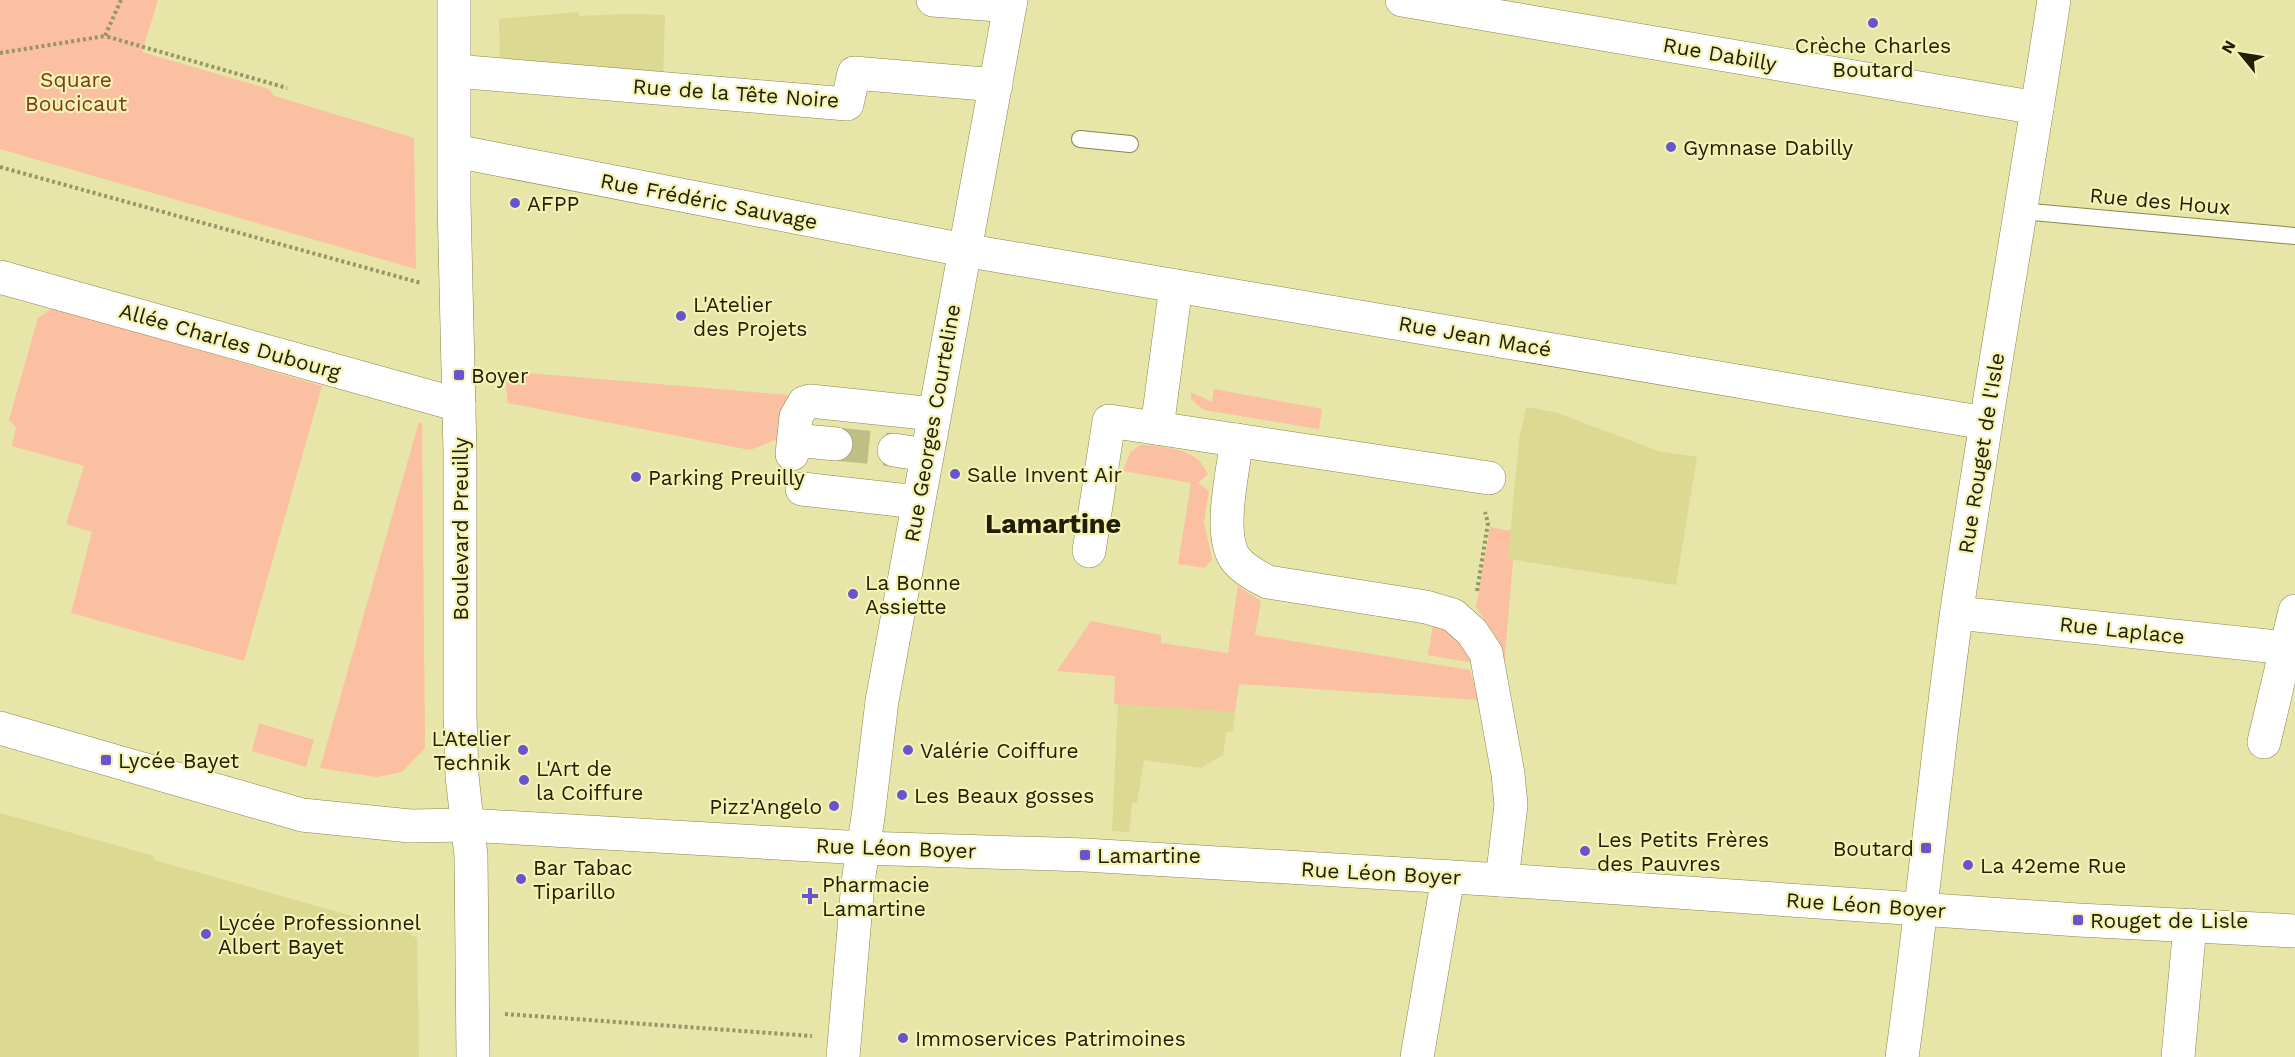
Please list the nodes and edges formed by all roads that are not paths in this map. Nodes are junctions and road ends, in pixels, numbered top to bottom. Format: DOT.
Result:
graph roads {
  1 [pos="454,0"];
  2 [pos="933,0"];
  3 [pos="1402,0"];
  4 [pos="2054,0"];
  5 [pos="1011,3"];
  6 [pos="1447,4"];
  7 [pos="455,72"];
  8 [pos="996,85"];
  9 [pos="2037,108"];
  10 [pos="1080,139"];
  11 [pos="1130,144"];
  12 [pos="455,151"];
  13 [pos="2022,211"];
  14 [pos="2295,236"];
  15 [pos="964,250"];
  16 [pos="0,277"];
  17 [pos="1176,286"];
  18 [pos="459,405"];
  19 [pos="934,414"];
  20 [pos="1985,423"];
  21 [pos="1157,428"];
  22 [pos="1237,440"];
  23 [pos="836,444"];
  24 [pos="894,450"];
  25 [pos="926,455"];
  26 [pos="1489,478"];
  27 [pos="802,489"];
  28 [pos="917,502"];
  29 [pos="1089,551"];
  30 [pos="2295,611"];
  31 [pos="1957,613"];
  32 [pos="2287,648"];
  33 [pos="0,728"];
  34 [pos="2264,742"];
  35 [pos="467,825"];
  36 [pos="863,848"];
  37 [pos="1448,877"];
  38 [pos="1502,880"];
  39 [pos="1921,908"];
  40 [pos="2190,925"];
  41 [pos="2295,931"];
  42 [pos="844,1048"];
  43 [pos="472,1057"];
  44 [pos="1417,1057"];
  45 [pos="1902,1057"];
  46 [pos="2178,1057"];
  1 -- 7 [label="street, Boulevard Preuilly"];
  2 -- 5 [label="street"];
  3 -- 6 [label="street, Rue Dabilly"];
  4 -- 9 [label="street, Rue Rouget de l'Isle"];
  5 -- 8 [label="street, Rue Georges Courteline"];
  6 -- 9 [label="street, Rue Dabilly"];
  7 -- 8 [label="street, Rue de la Tête Noire"];
  7 -- 12 [label="street, Boulevard Preuilly"];
  8 -- 15 [label="street, Rue Georges Courteline"];
  9 -- 13 [label="street, Rue Rouget de l'Isle"];
  10 -- 11 [label="lane"];
  12 -- 15 [label="street, Rue Frédéric Sauvage"];
  12 -- 18 [label="street, Boulevard Preuilly"];
  13 -- 14 [label="lane, Rue des Houx"];
  13 -- 20 [label="street, Rue Rouget de l'Isle"];
  15 -- 17 [label="street, Rue Jean Macé"];
  15 -- 19 [label="street, Rue Georges Courteline"];
  16 -- 18 [label="street, Allée Charles Dubourg"];
  17 -- 20 [label="street, Rue Jean Macé"];
  17 -- 21 [label="street"];
  18 -- 35 [label="street, Boulevard Preuilly"];
  19 -- 23 [label="street"];
  19 -- 25 [label="street, Rue Georges Courteline"];
  20 -- 31 [label="street, Rue Rouget de l'Isle"];
  21 -- 22 [label="street"];
  21 -- 29 [label="street"];
  22 -- 26 [label="street"];
  22 -- 38 [label="street"];
  24 -- 25 [label="street"];
  25 -- 28 [label="street, Rue Georges Courteline"];
  27 -- 28 [label="street"];
  28 -- 36 [label="street, Rue Georges Courteline"];
  30 -- 32 [label="street"];
  31 -- 32 [label="street, Rue Laplace"];
  31 -- 39 [label="street, Rue Rouget de l'Isle"];
  32 -- 34 [label="street"];
  33 -- 35 [label="street, Rue Léon Boyer"];
  35 -- 36 [label="street, Rue Léon Boyer"];
  35 -- 43 [label="street, Boulevard Preuilly"];
  36 -- 37 [label="street, Rue Léon Boyer"];
  36 -- 42 [label="street, Rue Georges Courteline"];
  37 -- 38 [label="street, Rue Léon Boyer"];
  37 -- 44 [label="street"];
  38 -- 39 [label="street, Rue Léon Boyer"];
  39 -- 40 [label="street, Rue Léon Boyer"];
  39 -- 45 [label="street, Rue Rouget de l'Isle"];
  40 -- 41 [label="street, Rue Léon Boyer"];
  40 -- 46 [label="street"];
}
